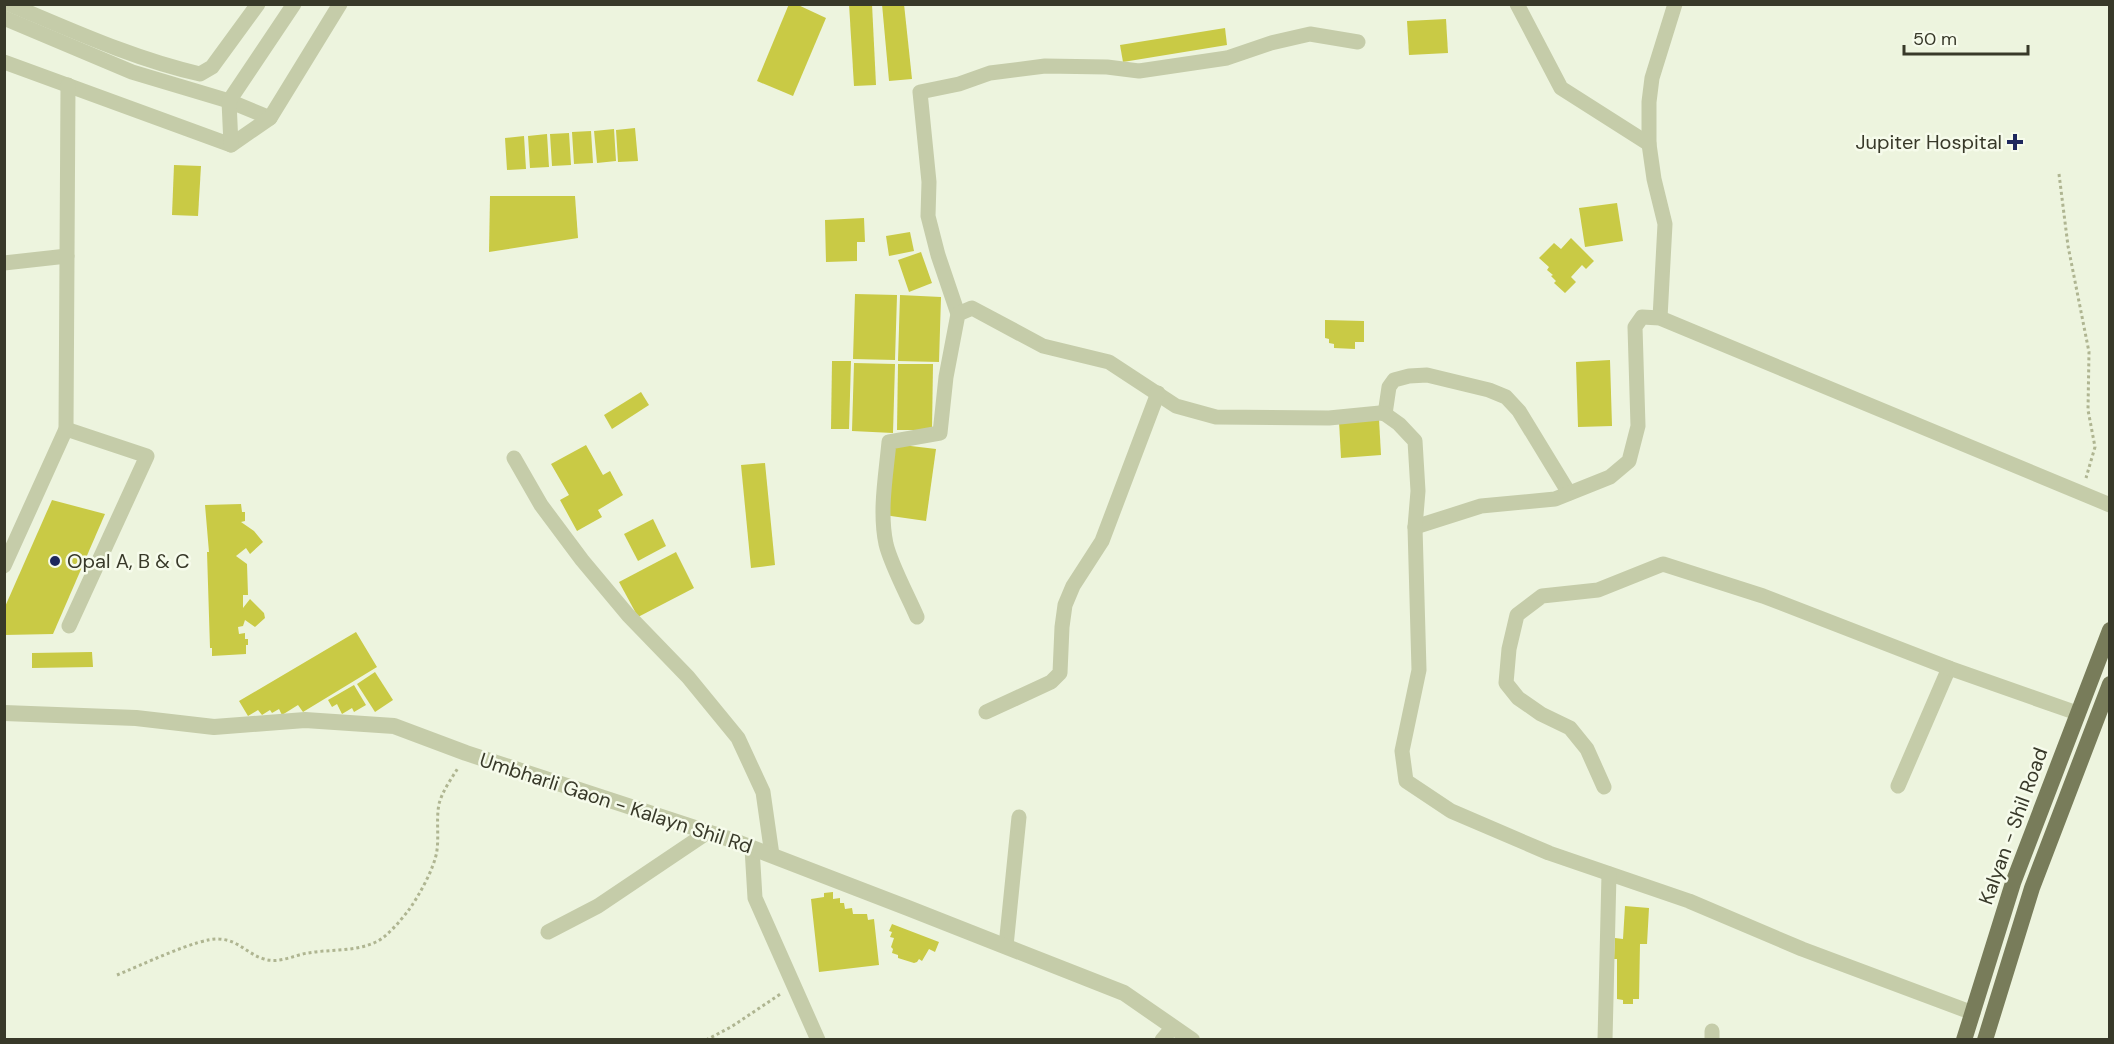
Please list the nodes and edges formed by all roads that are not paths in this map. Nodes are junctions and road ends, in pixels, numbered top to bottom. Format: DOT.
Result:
graph roads {
  1 [pos="9,4"];
  2 [pos="258,4"];
  3 [pos="294,4"];
  4 [pos="339,4"];
  5 [pos="1516,4"];
  6 [pos="1675,4"];
  7 [pos="4,18"];
  8 [pos="1358,42"];
  9 [pos="4,62"];
  10 [pos="68,86"];
  11 [pos="229,101"];
  12 [pos="270,118"];
  13 [pos="1649,144"];
  14 [pos="231,145"];
  15 [pos="68,256"];
  16 [pos="4,263"];
  17 [pos="958,314"];
  18 [pos="1660,318"];
  19 [pos="1158,393"];
  20 [pos="1385,414"];
  21 [pos="66,429"];
  22 [pos="514,459"];
  23 [pos="1569,493"];
  24 [pos="2109,505"];
  25 [pos="1415,526"];
  26 [pos="4,566"];
  27 [pos="917,617"];
  28 [pos="69,626"];
  29 [pos="2109,630"];
  30 [pos="1949,668"];
  31 [pos="2109,684"];
  32 [pos="986,712"];
  33 [pos="4,713"];
  34 [pos="2077,713"];
  35 [pos="1898,786"];
  36 [pos="1604,787"];
  37 [pos="1019,818"];
  38 [pos="708,832"];
  39 [pos="752,848"];
  40 [pos="772,855"];
  41 [pos="1609,874"];
  42 [pos="548,932"];
  43 [pos="1006,946"];
  44 [pos="1973,1013"];
  45 [pos="1173,1027"];
  46 [pos="818,1040"];
  47 [pos="1162,1040"];
  48 [pos="1192,1040"];
  49 [pos="1605,1040"];
  50 [pos="1964,1040"];
  51 [pos="1985,1040"];
  1 -- 2 [label="street"];
  3 -- 11 [label="street"];
  4 -- 12 [label="street"];
  5 -- 13 [label="street"];
  6 -- 13 [label="street"];
  7 -- 11 [label="street"];
  8 -- 17 [label="street"];
  9 -- 10 [label="street"];
  10 -- 14 [label="street"];
  10 -- 15 [label="street"];
  11 -- 12 [label="street"];
  11 -- 14 [label="street"];
  12 -- 14 [label="street"];
  13 -- 18 [label="street"];
  15 -- 16 [label="street"];
  15 -- 21 [label="street"];
  17 -- 19 [label="street"];
  17 -- 27 [label="street"];
  18 -- 23 [label="street"];
  18 -- 24 [label="street"];
  19 -- 20 [label="street"];
  19 -- 32 [label="street"];
  20 -- 23 [label="street"];
  20 -- 25 [label="street"];
  21 -- 26 [label="street"];
  21 -- 28 [label="street"];
  22 -- 40 [label="street"];
  23 -- 25 [label="street"];
  25 -- 41 [label="street"];
  29 -- 34 [label="main road, Kalyan - Shil Road"];
  30 -- 34 [label="street"];
  30 -- 35 [label="street"];
  30 -- 36 [label="street"];
  31 -- 51 [label="main road, Kalyan - Shil Road"];
  33 -- 38 [label="street, Umbharli Gaon - Kalayn Shil Rd"];
  34 -- 44 [label="main road, Kalyan - Shil Road"];
  37 -- 43 [label="street"];
  38 -- 39 [label="street, Umbharli Gaon - Kalayn Shil Rd"];
  38 -- 42 [label="street"];
  39 -- 40 [label="street, Umbharli Gaon - Kalayn Shil Rd"];
  39 -- 46 [label="street"];
  40 -- 43 [label="street, Umbharli Gaon - Kalayn Shil Rd"];
  41 -- 44 [label="street"];
  41 -- 49 [label="street"];
  43 -- 45 [label="street, Umbharli Gaon - Kalayn Shil Rd"];
  44 -- 50 [label="main road, Kalyan - Shil Road"];
  45 -- 47 [label="street"];
  45 -- 48 [label="street, Umbharli Gaon - Kalayn Shil Rd"];
}
